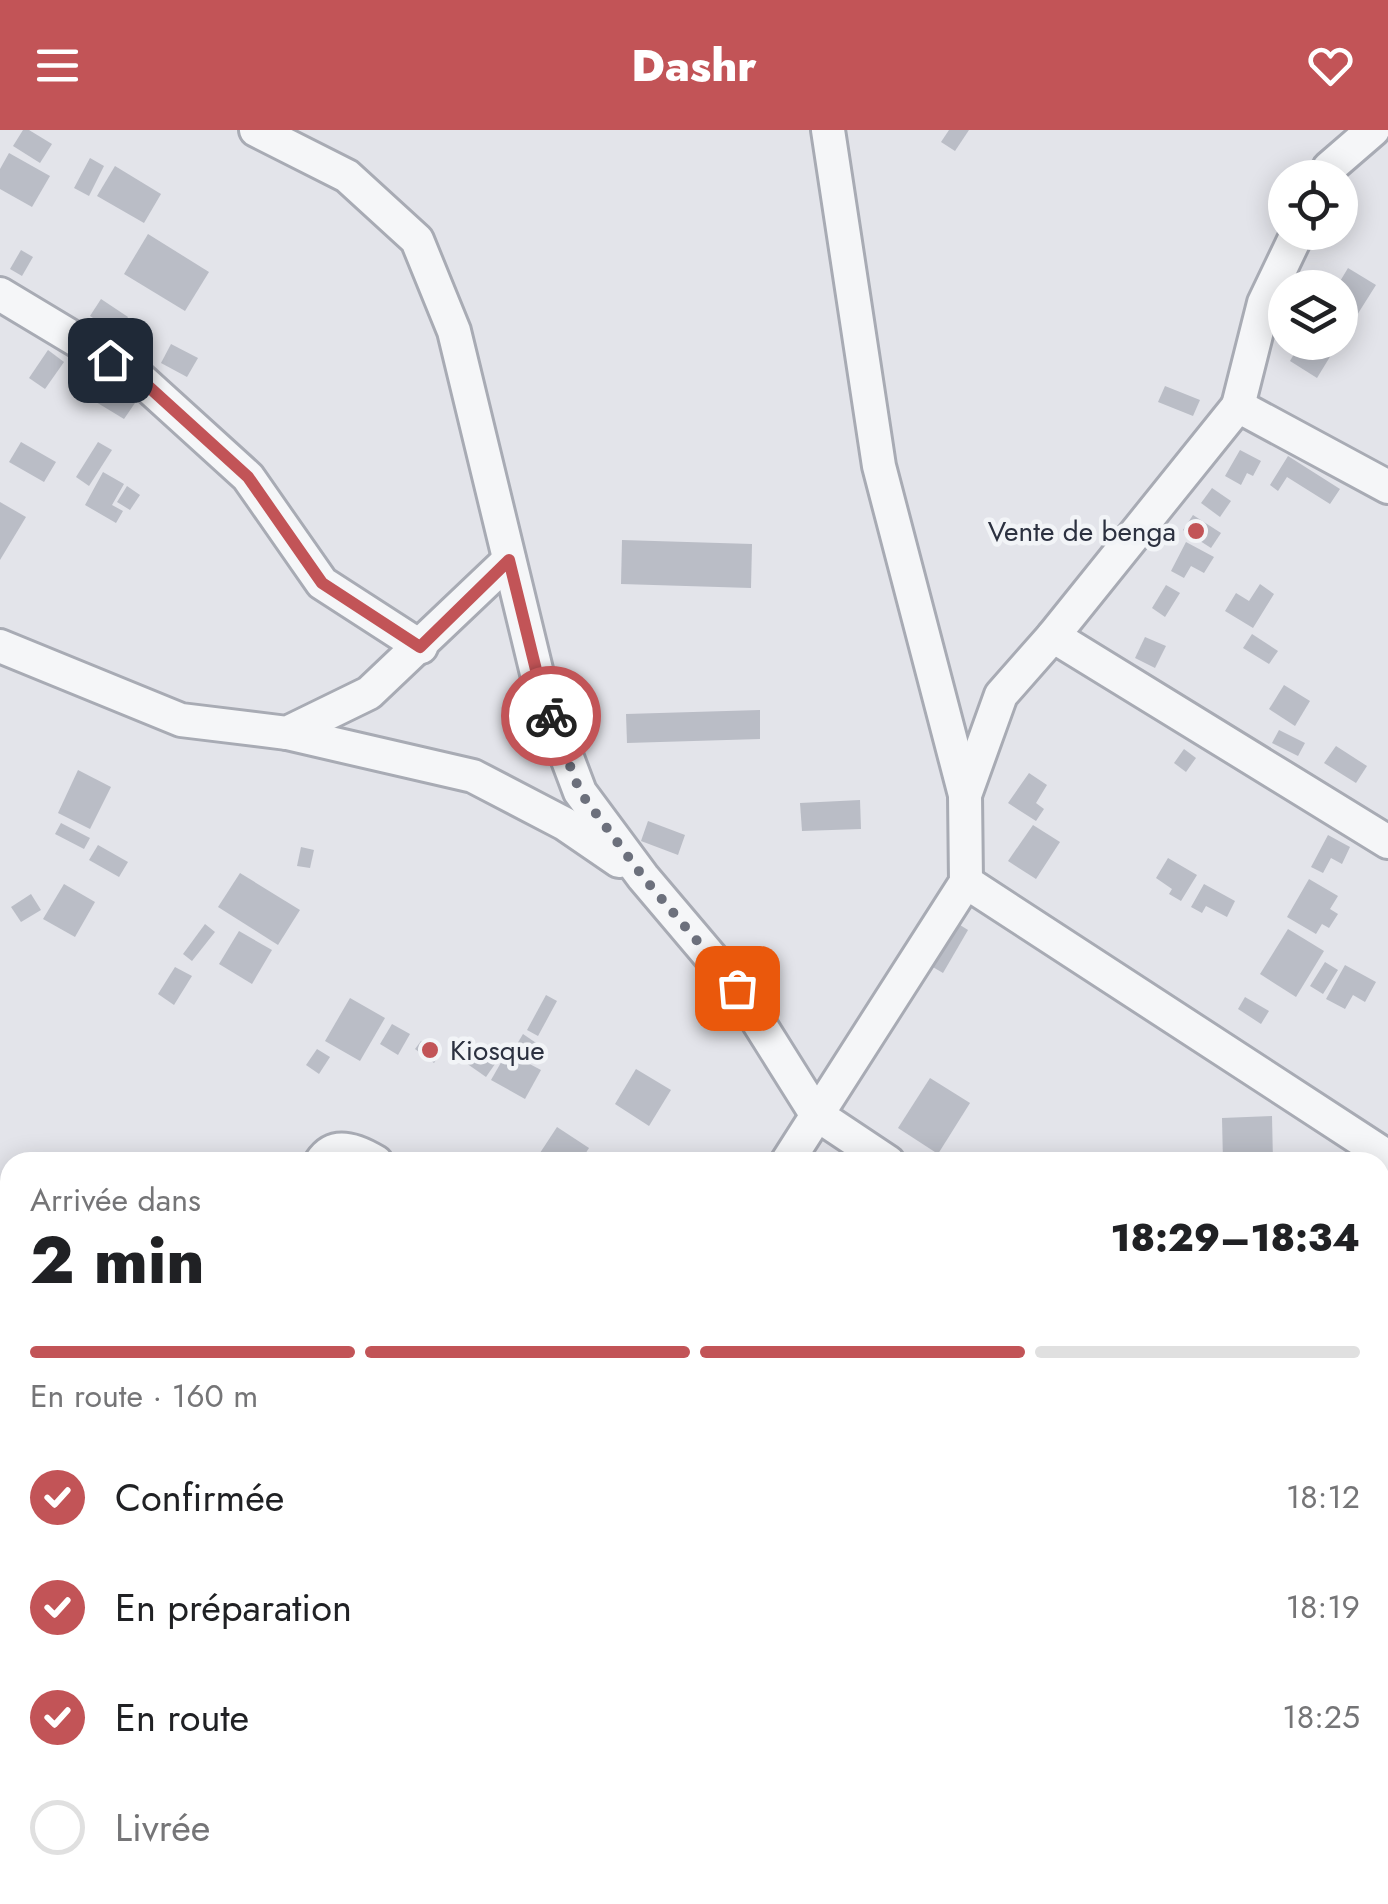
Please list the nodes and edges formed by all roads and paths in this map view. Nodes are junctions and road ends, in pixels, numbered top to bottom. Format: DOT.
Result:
graph roads {
  1 [pos="256,130"];
  2 [pos="828,130"];
  3 [pos="1373,130"];
  4 [pos="1339,160"];
  5 [pos="1289,250"];
  6 [pos="0,294"];
  7 [pos="1238,406"];
  8 [pos="1388,487"];
  9 [pos="509,560"];
  10 [pos="1053,636"];
  11 [pos="0,646"];
  12 [pos="420,647"];
  13 [pos="287,732"];
  14 [pos="965,795"];
  15 [pos="1388,842"];
  16 [pos="644,878"];
  17 [pos="966,882"];
  18 [pos="816,1114"];
  19 [pos="792,1152"];
  20 [pos="873,1152"];
  21 [pos="1380,1152"];
  1 -- 9 [label="street"];
  2 -- 14 [label="street"];
  3 -- 4 [label="street"];
  5 -- 7 [label="street"];
  6 -- 12 [label="street"];
  7 -- 8 [label="street"];
  7 -- 10 [label="street"];
  9 -- 12 [label="street"];
  9 -- 16 [label="street"];
  10 -- 14 [label="street"];
  10 -- 15 [label="street"];
  11 -- 13 [label="street"];
  12 -- 13 [label="street"];
  13 -- 16 [label="street"];
  14 -- 17 [label="street"];
  16 -- 18 [label="street"];
  17 -- 18 [label="street"];
  17 -- 21 [label="street"];
  18 -- 19 [label="street"];
  18 -- 20 [label="street"];
}
